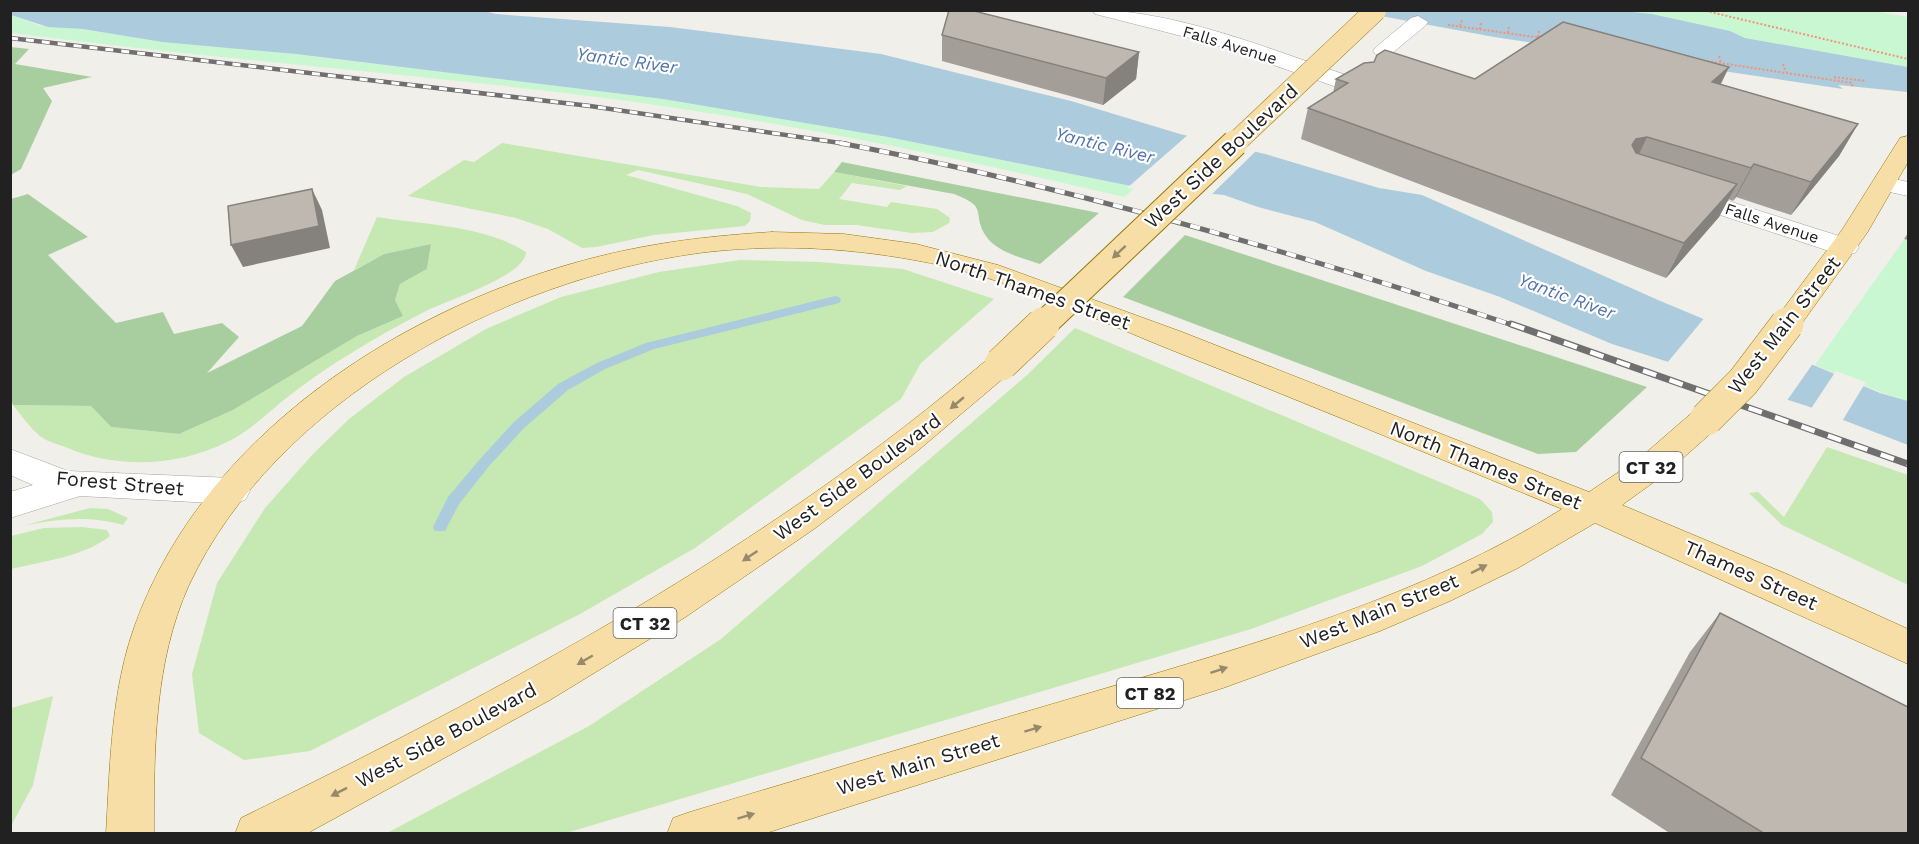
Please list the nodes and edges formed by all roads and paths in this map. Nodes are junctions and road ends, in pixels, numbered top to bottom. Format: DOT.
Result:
graph roads {
  1 [pos="1102,10"];
  2 [pos="1376,10"];
  3 [pos="1702,10"];
  4 [pos="1462,20"];
  5 [pos="1419,22"];
  6 [pos="1481,22"];
  7 [pos="1439,24"];
  8 [pos="1460,26"];
  9 [pos="1509,27"];
  10 [pos="1480,29"];
  11 [pos="1539,31"];
  12 [pos="1508,33"];
  13 [pos="1539,37"];
  14 [pos="1547,39"];
  15 [pos="1383,51"];
  16 [pos="1719,56"];
  17 [pos="1908,59"];
  18 [pos="1750,60"];
  19 [pos="1704,61"];
  20 [pos="1720,63"];
  21 [pos="1782,64"];
  22 [pos="1753,68"];
  23 [pos="1818,69"];
  24 [pos="1786,72"];
  25 [pos="1821,76"];
  26 [pos="1866,81"];
  27 [pos="1356,86"];
  28 [pos="1852,87"];
  29 [pos="1908,143"];
  30 [pos="1899,178"];
  31 [pos="1653,185"];
  32 [pos="1845,247"];
  33 [pos="10,461"];
  34 [pos="79,484"];
  35 [pos="232,491"];
  36 [pos="10,505"];
  37 [pos="1591,507"];
  38 [pos="1908,647"];
  39 [pos="130,834"];
  40 [pos="258,834"];
  41 [pos="690,834"];
  1 -- 27 [label="street, Falls Avenue"];
  2 -- 40 [label="main road, West Side Boulevard / CT 32, one-way, bridge"];
  3 -- 17 [label="path"];
  4 -- 8 [label="path"];
  5 -- 15 [label="street"];
  6 -- 10 [label="path"];
  7 -- 8 [label="path"];
  8 -- 10 [label="path"];
  9 -- 12 [label="path"];
  10 -- 12 [label="path"];
  11 -- 13 [label="path"];
  12 -- 13 [label="path"];
  13 -- 14 [label="path"];
  16 -- 20 [label="path"];
  18 -- 22 [label="path"];
  19 -- 20 [label="path"];
  20 -- 22 [label="path"];
  21 -- 24 [label="path"];
  22 -- 24 [label="path"];
  23 -- 25 [label="path"];
  24 -- 25 [label="path"];
  25 -- 26 [label="path"];
  25 -- 28 [label="path"];
  29 -- 30 [label="main road, West Main Street / CT 32"];
  30 -- 32 [label="main road, West Main Street / CT 32"];
  31 -- 32 [label="street, Falls Avenue"];
  32 -- 37 [label="main road, West Main Street / CT 32, bridge"];
  33 -- 34 [label="street, Forest Street"];
  34 -- 35 [label="street, Forest Street"];
  34 -- 36 [label="street"];
  35 -- 37 [label="main road, North Thames Street"];
  35 -- 39 [label="main road, North Thames Street"];
  37 -- 38 [label="main road, Thames Street"];
  41 -- 37 [label="main road, West Main Street / CT 82, one-way"];
}
